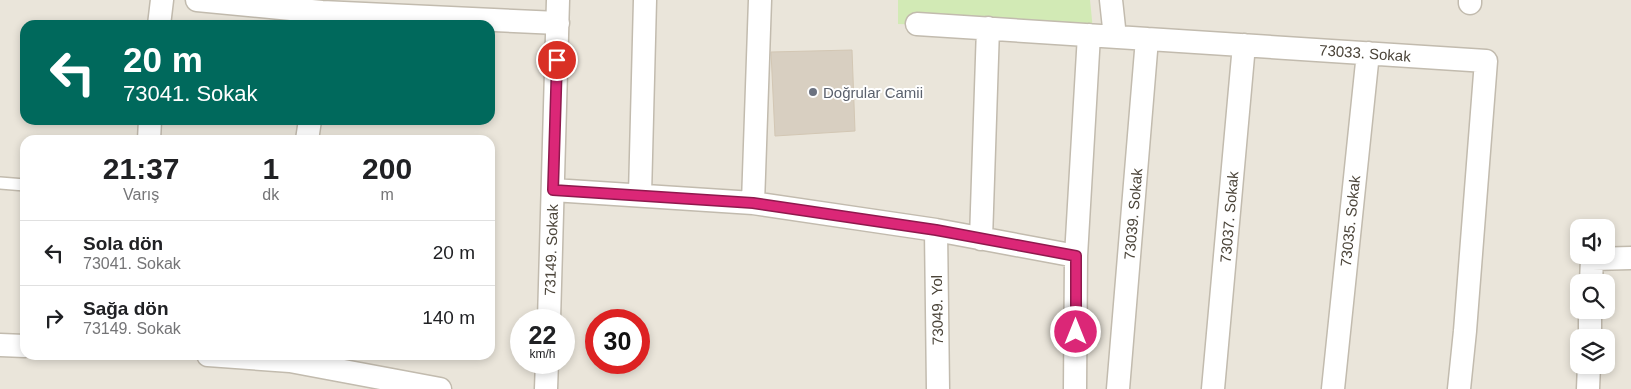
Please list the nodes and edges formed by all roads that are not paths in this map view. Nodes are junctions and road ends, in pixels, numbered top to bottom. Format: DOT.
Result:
graph roads {
  1 [pos="162,0"];
  2 [pos="196,0"];
  3 [pos="558,0"];
  4 [pos="644,0"];
  5 [pos="760,0"];
  6 [pos="1111,0"];
  7 [pos="394,7"];
  8 [pos="322,18"];
  9 [pos="160,20"];
  10 [pos="558,23"];
  11 [pos="917,24"];
  12 [pos="988,28"];
  13 [pos="1089,35"];
  14 [pos="1115,37"];
  15 [pos="1147,39"];
  16 [pos="1244,45"];
  17 [pos="1368,53"];
  18 [pos="0,183"];
  19 [pos="20,185"];
  20 [pos="553,190"];
  21 [pos="640,195"];
  22 [pos="753,203"];
  23 [pos="936,230"];
  24 [pos="982,238"];
  25 [pos="1076,256"];
  26 [pos="1631,258"];
  27 [pos="1591,274"];
  28 [pos="549,309"];
  29 [pos="0,345"];
  30 [pos="20,346"];
  31 [pos="292,360"];
  32 [pos="547,374"];
  33 [pos="1589,374"];
  34 [pos="440,389"];
  35 [pos="546,389"];
  36 [pos="938,389"];
  37 [pos="1075,389"];
  38 [pos="1118,389"];
  39 [pos="1213,389"];
  40 [pos="1333,389"];
  41 [pos="1459,389"];
  42 [pos="1588,389"];
  1 -- 9 [label="street"];
  2 -- 8 [label="street"];
  3 -- 10 [label="street, 73149. Sokak"];
  4 -- 21 [label="street"];
  5 -- 22 [label="street"];
  6 -- 14 [label="street"];
  7 -- 8 [label="street"];
  7 -- 10 [label="street"];
  10 -- 20 [label="street, 73149. Sokak"];
  11 -- 12 [label="street, 73033. Sokak"];
  12 -- 13 [label="street, 73033. Sokak"];
  12 -- 24 [label="street"];
  13 -- 14 [label="street, 73033. Sokak"];
  13 -- 25 [label="street"];
  14 -- 15 [label="street, 73033. Sokak"];
  15 -- 16 [label="street, 73033. Sokak"];
  15 -- 38 [label="street, 73039. Sokak"];
  16 -- 17 [label="street, 73033. Sokak"];
  16 -- 39 [label="street, 73037. Sokak"];
  17 -- 40 [label="street, 73035. Sokak"];
  17 -- 41 [label="street, 73033. Sokak"];
  18 -- 19 [label="lane"];
  20 -- 21 [label="street"];
  20 -- 28 [label="street, 73149. Sokak"];
  21 -- 22 [label="street"];
  22 -- 23 [label="street"];
  23 -- 24 [label="street"];
  23 -- 36 [label="street, 73049. Yol"];
  24 -- 25 [label="street"];
  25 -- 37 [label="street"];
  26 -- 27 [label="street"];
  29 -- 30 [label="street"];
  31 -- 34 [label="street"];
  32 -- 35 [label="street"];
  33 -- 42 [label="street"];
}
